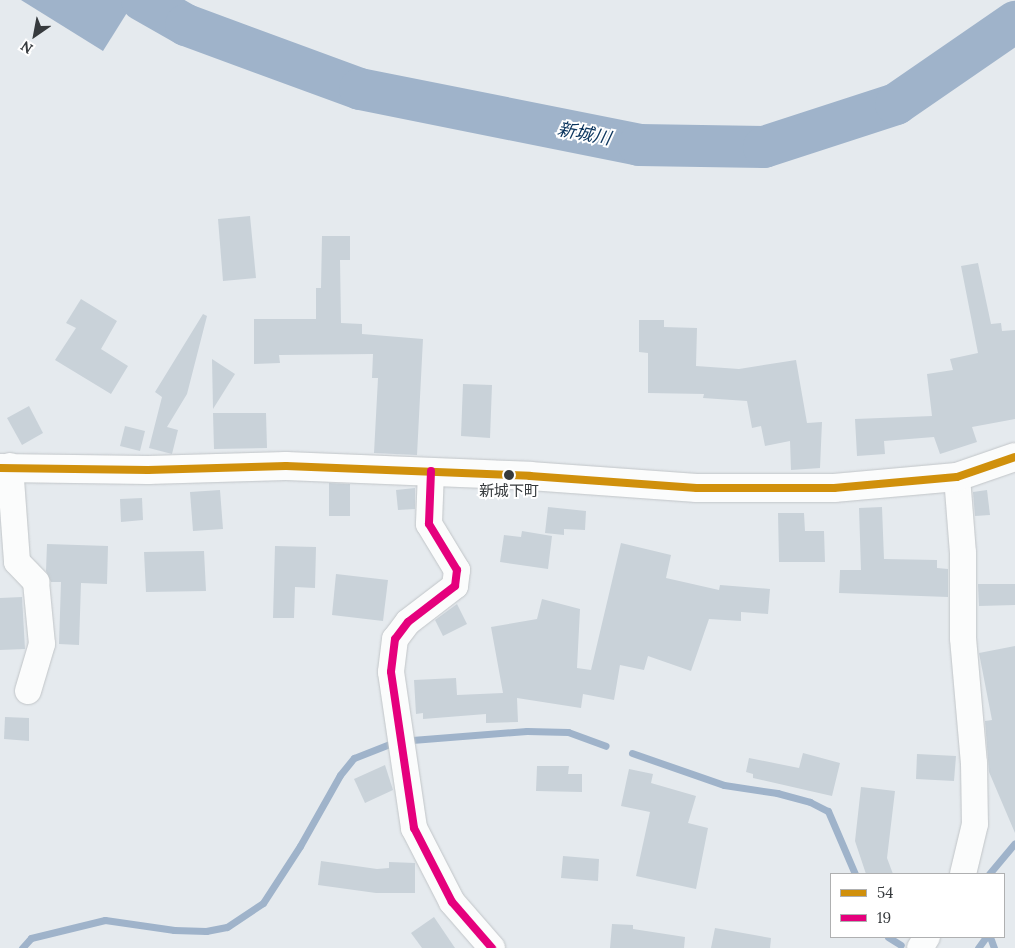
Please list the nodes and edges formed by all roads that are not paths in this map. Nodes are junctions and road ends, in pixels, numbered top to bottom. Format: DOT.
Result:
graph roads {
  1 [pos="1015,457"];
  2 [pos="5,467"];
  3 [pos="431,471"];
  4 [pos="957,477"];
  5 [pos="28,691"];
  6 [pos="964,873"];
  7 [pos="492,948"];
  1 -- 4 [label="main road"];
  2 -- 3 [label="main road"];
  2 -- 5 [label="street"];
  3 -- 4 [label="main road"];
  3 -- 7 [label="street"];
  4 -- 6 [label="street"];
}
